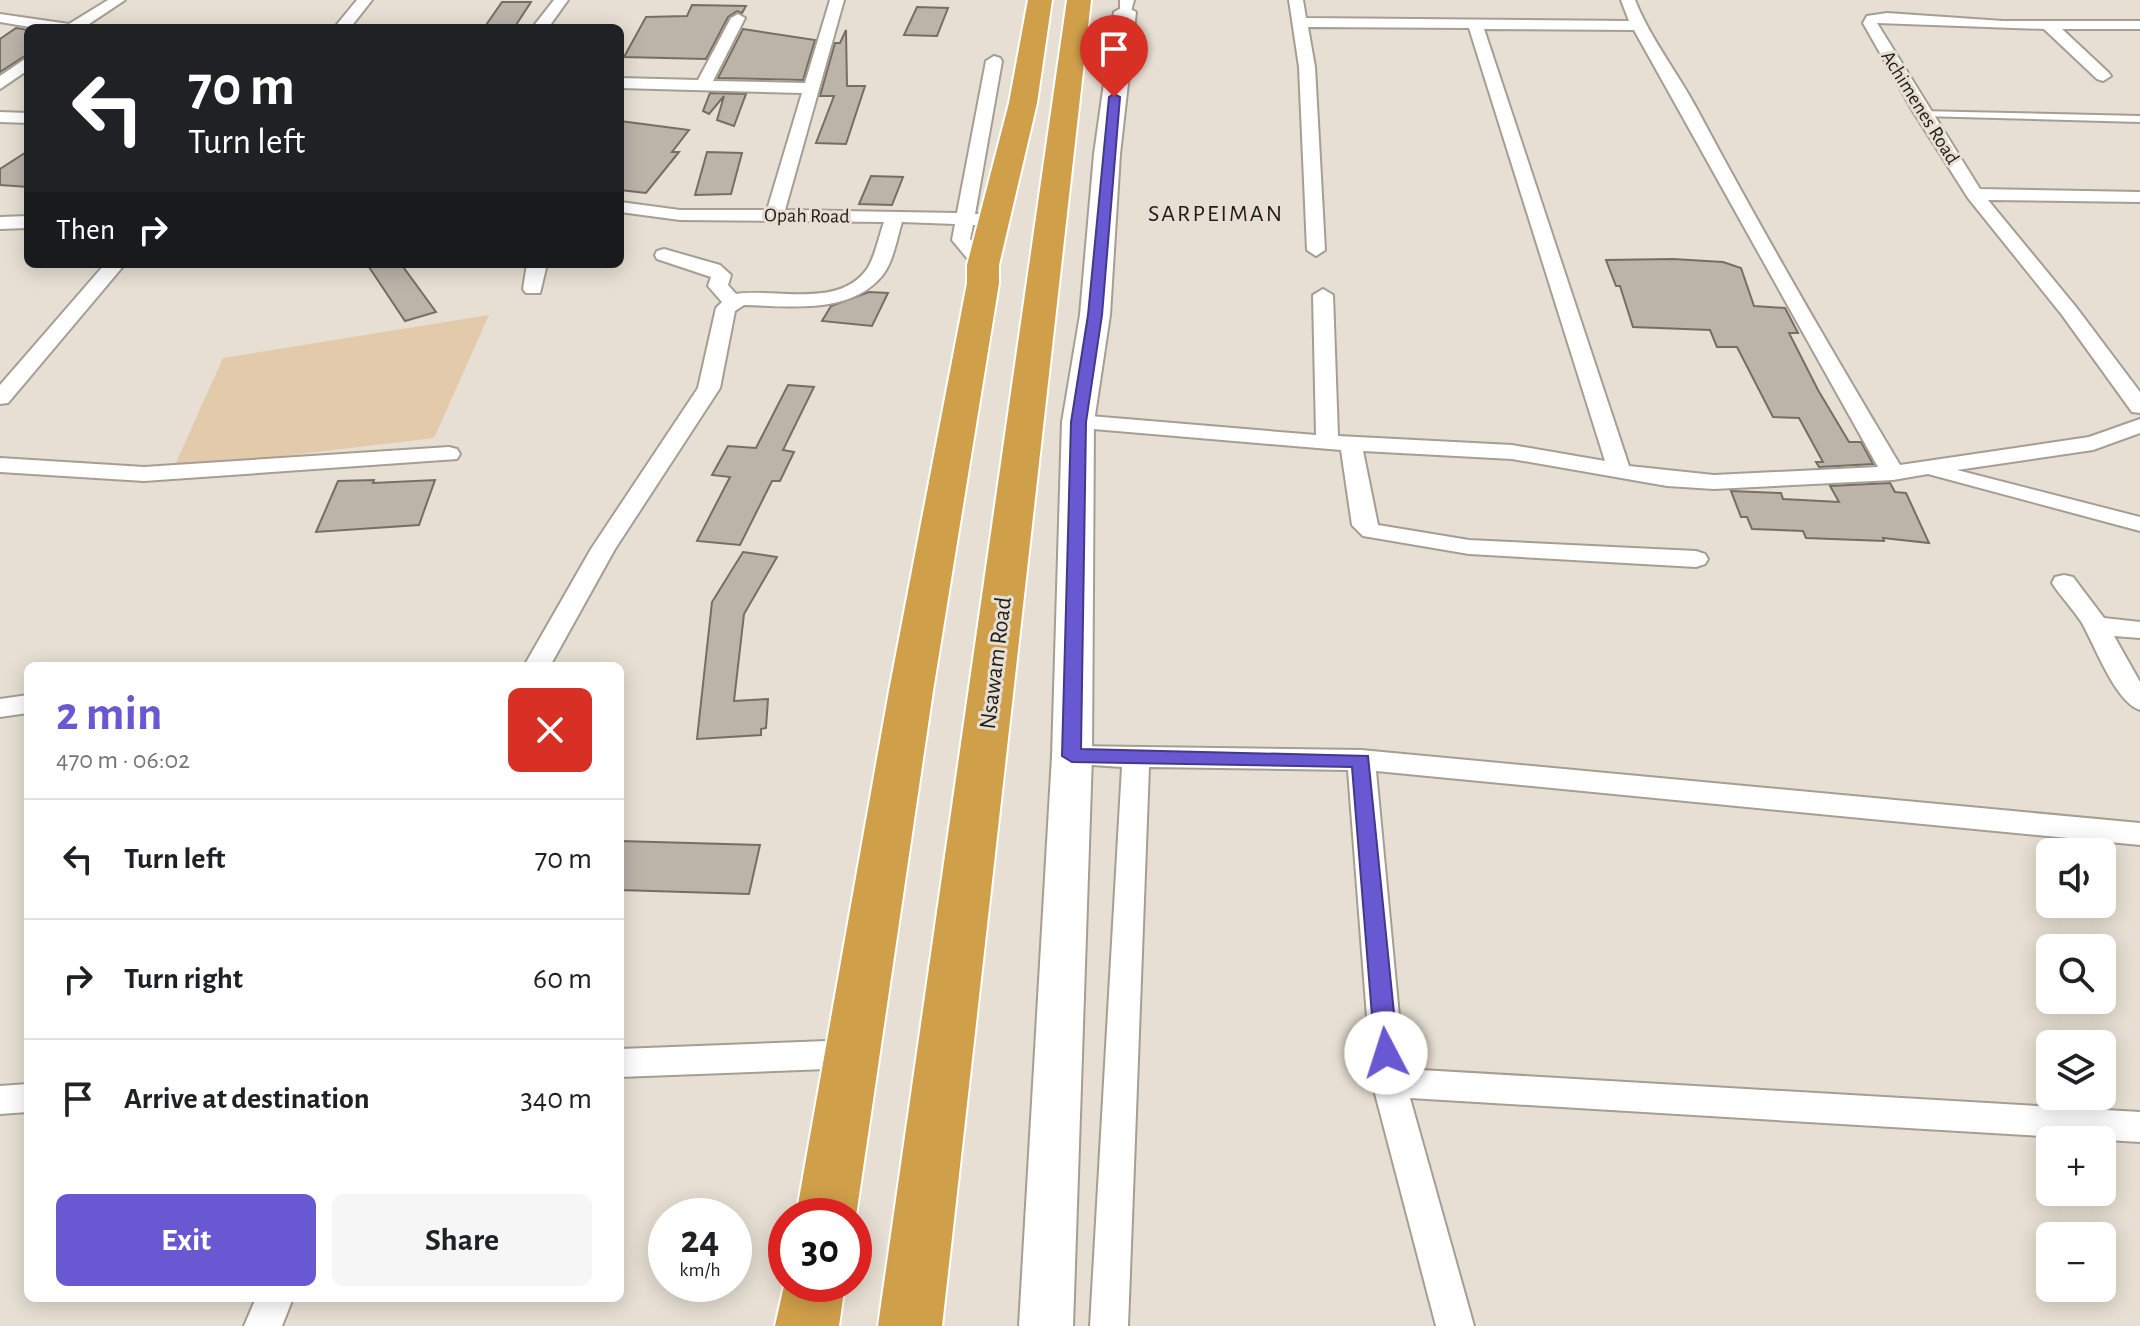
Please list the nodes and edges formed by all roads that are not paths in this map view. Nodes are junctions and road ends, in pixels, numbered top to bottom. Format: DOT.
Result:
graph roads {
  1 [pos="118,0"];
  2 [pos="365,0"];
  3 [pos="561,0"];
  4 [pos="837,0"];
  5 [pos="1040,0"];
  6 [pos="1079,0"];
  7 [pos="1296,0"];
  8 [pos="1628,0"];
  9 [pos="1126,6"];
  10 [pos="0,18"];
  11 [pos="738,18"];
  12 [pos="1302,22"];
  13 [pos="40,24"];
  14 [pos="79,24"];
  15 [pos="345,24"];
  16 [pos="543,24"];
  17 [pos="1475,24"];
  18 [pos="2047,24"];
  19 [pos="2140,25"];
  20 [pos="1637,26"];
  21 [pos="994,61"];
  22 [pos="24,65"];
  23 [pos="2103,76"];
  24 [pos="624,83"];
  25 [pos="0,84"];
  26 [pos="703,85"];
  27 [pos="809,88"];
  28 [pos="1922,113"];
  29 [pos="0,117"];
  30 [pos="24,118"];
  31 [pos="2140,119"];
  32 [pos="1974,194"];
  33 [pos="2140,197"];
  34 [pos="624,208"];
  35 [pos="775,214"];
  36 [pos="895,217"];
  37 [pos="24,222"];
  38 [pos="0,223"];
  39 [pos="982,235"];
  40 [pos="1316,250"];
  41 [pos="664,255"];
  42 [pos="112,268"];
  43 [pos="536,268"];
  44 [pos="533,289"];
  45 [pos="1323,295"];
  46 [pos="733,303"];
  47 [pos="27,368"];
  48 [pos="0,370"];
  49 [pos="0,398"];
  50 [pos="2140,407"];
  51 [pos="1078,422"];
  52 [pos="2140,426"];
  53 [pos="1339,443"];
  54 [pos="449,454"];
  55 [pos="0,465"];
  56 [pos="1926,468"];
  57 [pos="1619,470"];
  58 [pos="1893,473"];
  59 [pos="2140,524"];
  60 [pos="1696,559"];
  61 [pos="2064,583"];
  62 [pos="2096,626"];
  63 [pos="2140,630"];
  64 [pos="539,662"];
  65 [pos="2140,701"];
  66 [pos="24,705"];
  67 [pos="0,708"];
  68 [pos="1072,756"];
  69 [pos="1136,757"];
  70 [pos="1361,760"];
  71 [pos="2140,834"];
  72 [pos="853,1054"];
  73 [pos="624,1063"];
  74 [pos="1389,1082"];
  75 [pos="24,1098"];
  76 [pos="0,1100"];
  77 [pos="2140,1127"];
  78 [pos="829,1198"];
  79 [pos="273,1302"];
  80 [pos="811,1302"];
  81 [pos="263,1326"];
  82 [pos="807,1326"];
  83 [pos="910,1326"];
  84 [pos="1046,1326"];
  85 [pos="1109,1326"];
  86 [pos="1455,1326"];
  1 -- 14 [label="street"];
  2 -- 15 [label="street"];
  3 -- 16 [label="street"];
  4 -- 27 [label="street"];
  5 -- 39 [label="highway"];
  6 -- 83 [label="highway, Nsawam Road"];
  7 -- 12 [label="street"];
  8 -- 20 [label="street"];
  9 -- 51 [label="main road"];
  10 -- 13 [label="street"];
  11 -- 26 [label="street"];
  12 -- 17 [label="street"];
  12 -- 40 [label="street"];
  17 -- 20 [label="street"];
  17 -- 57 [label="street"];
  18 -- 19 [label="street, Achimenes Road"];
  18 -- 23 [label="street"];
  18 -- 28 [label="street, Achimenes Road"];
  20 -- 58 [label="street"];
  21 -- 39 [label="street"];
  22 -- 25 [label="street"];
  24 -- 26 [label="street"];
  26 -- 27 [label="street"];
  27 -- 35 [label="street"];
  28 -- 31 [label="lane"];
  28 -- 32 [label="street, Achimenes Road"];
  29 -- 30 [label="street"];
  32 -- 33 [label="street"];
  32 -- 50 [label="street, Achimenes Road"];
  34 -- 35 [label="street, Opah Road"];
  35 -- 36 [label="street, Opah Road"];
  36 -- 39 [label="street, Opah Road"];
  36 -- 46 [label="street"];
  37 -- 38 [label="street"];
  39 -- 72 [label="highway"];
  41 -- 46 [label="street"];
  42 -- 47 [label="street"];
  43 -- 44 [label="street"];
  45 -- 53 [label="street"];
  46 -- 64 [label="street"];
  47 -- 48 [label="street"];
  47 -- 49 [label="street"];
  51 -- 53 [label="street"];
  51 -- 68 [label="main road"];
  52 -- 56 [label="street"];
  53 -- 57 [label="street"];
  53 -- 60 [label="street"];
  54 -- 55 [label="street"];
  56 -- 58 [label="street"];
  56 -- 59 [label="street"];
  57 -- 58 [label="street"];
  61 -- 62 [label="street"];
  62 -- 63 [label="street"];
  62 -- 65 [label="street"];
  66 -- 67 [label="street"];
  68 -- 69 [label="street"];
  68 -- 84 [label="main road"];
  69 -- 70 [label="street"];
  69 -- 85 [label="street"];
  70 -- 71 [label="street"];
  70 -- 74 [label="street"];
  72 -- 73 [label="street"];
  72 -- 78 [label="highway"];
  74 -- 77 [label="street"];
  74 -- 86 [label="street"];
  75 -- 76 [label="street"];
  79 -- 81 [label="street"];
  80 -- 82 [label="highway"];
}
